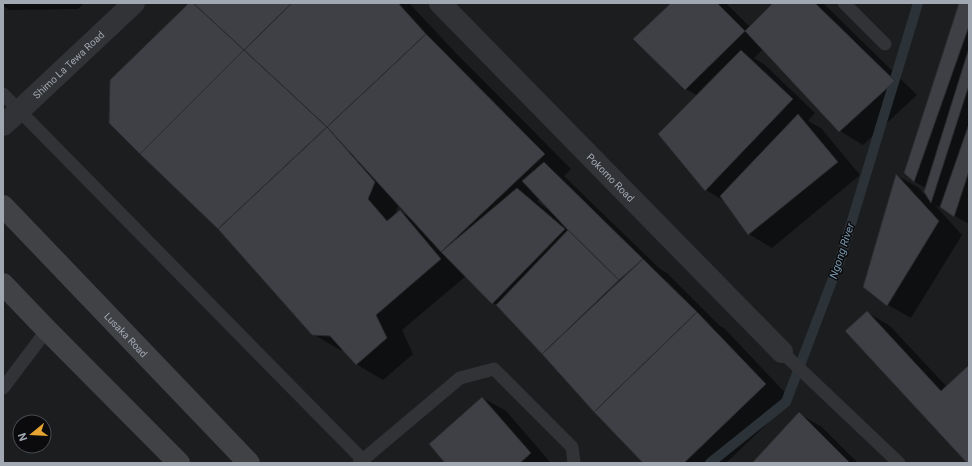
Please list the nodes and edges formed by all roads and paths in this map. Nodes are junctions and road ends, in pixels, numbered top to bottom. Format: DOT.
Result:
graph roads {
  1 [pos="134,3"];
  2 [pos="440,3"];
  3 [pos="844,3"];
  4 [pos="885,44"];
  5 [pos="3,94"];
  6 [pos="20,110"];
  7 [pos="3,125"];
  8 [pos="3,206"];
  9 [pos="3,284"];
  10 [pos="47,330"];
  11 [pos="782,352"];
  12 [pos="3,388"];
  13 [pos="361,461"];
  14 [pos="179,463"];
  15 [pos="249,463"];
  16 [pos="574,463"];
  17 [pos="898,463"];
  1 -- 6 [label="street, Shimo La Tewa Road"];
  2 -- 11 [label="street, Pokomo Road"];
  3 -- 4 [label="lane"];
  5 -- 6 [label="lane"];
  6 -- 7 [label="street, Shimo La Tewa Road"];
  6 -- 13 [label="lane"];
  8 -- 15 [label="main road, Lusaka Road"];
  9 -- 10 [label="main road"];
  10 -- 12 [label="lane"];
  10 -- 14 [label="main road"];
  11 -- 17 [label="lane"];
  13 -- 16 [label="lane"];
}
